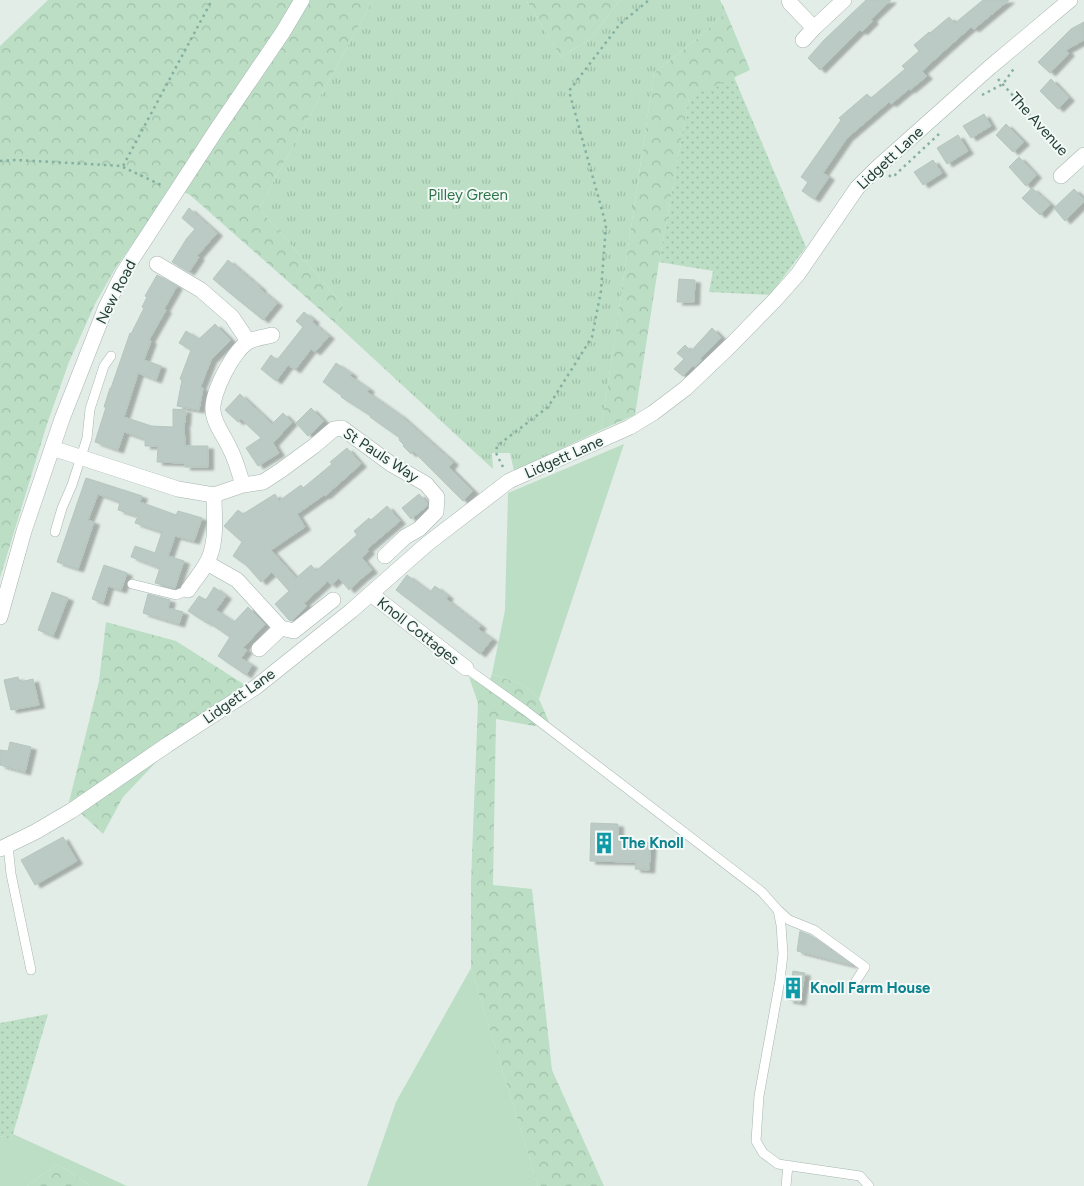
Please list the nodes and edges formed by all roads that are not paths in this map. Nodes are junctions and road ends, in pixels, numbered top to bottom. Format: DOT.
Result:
graph roads {
  1 [pos="302,0"];
  2 [pos="789,0"];
  3 [pos="844,0"];
  4 [pos="1070,0"];
  5 [pos="814,28"];
  6 [pos="803,40"];
  7 [pos="1079,159"];
  8 [pos="1061,176"];
  9 [pos="157,264"];
  10 [pos="272,335"];
  11 [pos="248,342"];
  12 [pos="111,356"];
  13 [pos="52,448"];
  14 [pos="81,457"];
  15 [pos="243,485"];
  16 [pos="214,495"];
  17 [pos="55,532"];
  18 [pos="385,556"];
  19 [pos="207,563"];
  20 [pos="132,584"];
  21 [pos="188,590"];
  22 [pos="371,594"];
  23 [pos="332,600"];
  24 [pos="0,617"];
  25 [pos="280,628"];
  26 [pos="259,649"];
  27 [pos="466,668"];
  28 [pos="4,847"];
  29 [pos="778,910"];
  30 [pos="31,970"];
  31 [pos="856,981"];
  32 [pos="788,1165"];
  33 [pos="786,1186"];
  34 [pos="869,1186"];
  1 -- 13 [label="street, New Road"];
  2 -- 5 [label="street"];
  3 -- 5 [label="street"];
  4 -- 22 [label="street, Lidgett Lane"];
  5 -- 6 [label="street"];
  7 -- 8 [label="street, The Avenue"];
  9 -- 11 [label="street"];
  10 -- 11 [label="street"];
  11 -- 15 [label="street"];
  12 -- 14 [label="lane"];
  13 -- 14 [label="street, St Pauls Way"];
  13 -- 24 [label="street, New Road"];
  14 -- 16 [label="street, St Pauls Way"];
  14 -- 17 [label="lane"];
  15 -- 16 [label="street, St Pauls Way"];
  15 -- 18 [label="street, St Pauls Way"];
  16 -- 19 [label="street"];
  19 -- 21 [label="street"];
  19 -- 25 [label="street"];
  20 -- 21 [label="lane"];
  22 -- 27 [label="street, Knoll Cottages"];
  22 -- 28 [label="street, Lidgett Lane"];
  23 -- 25 [label="street"];
  25 -- 26 [label="street"];
  27 -- 29 [label="lane"];
  28 -- 30 [label="lane"];
  29 -- 31 [label="lane"];
  29 -- 32 [label="lane"];
  32 -- 33 [label="lane"];
  32 -- 34 [label="lane"];
}
